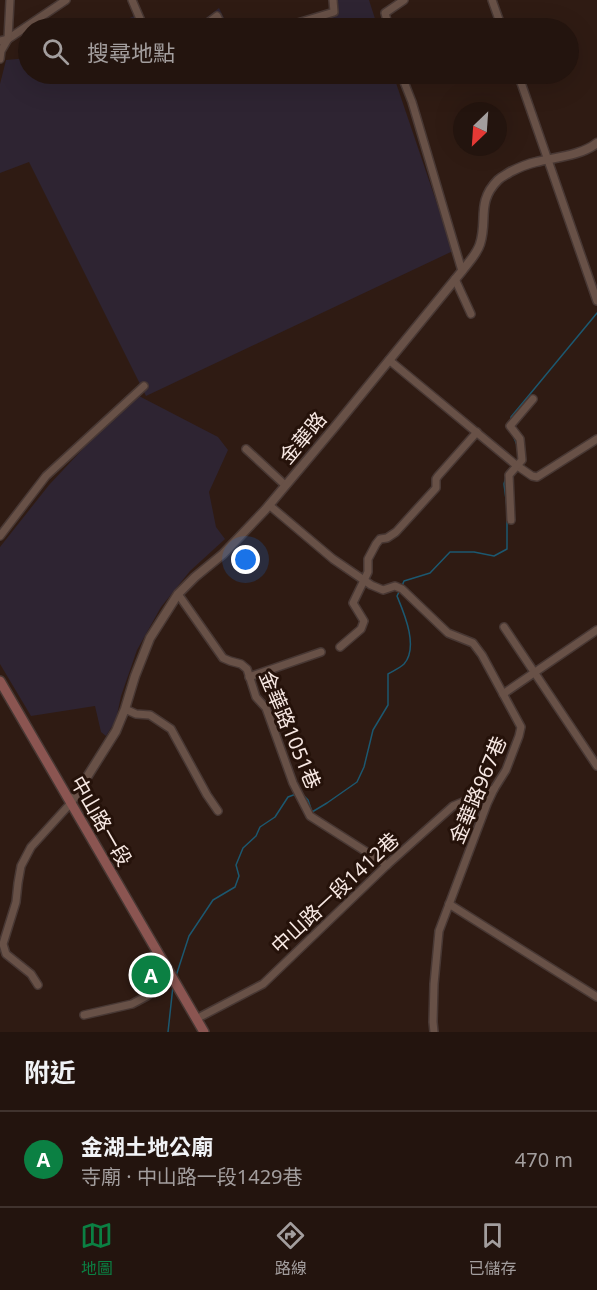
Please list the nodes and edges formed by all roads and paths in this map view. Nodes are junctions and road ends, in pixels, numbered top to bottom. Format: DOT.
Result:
graph roads {
  1 [pos="9,0"];
  2 [pos="66,0"];
  3 [pos="132,0"];
  4 [pos="333,0"];
  5 [pos="404,0"];
  6 [pos="492,0"];
  7 [pos="39,18"];
  8 [pos="140,18"];
  9 [pos="314,18"];
  10 [pos="386,18"];
  11 [pos="498,18"];
  12 [pos="18,32"];
  13 [pos="8,39"];
  14 [pos="0,41"];
  15 [pos="0,59"];
  16 [pos="405,84"];
  17 [pos="521,84"];
  18 [pos="597,143"];
  19 [pos="547,160"];
  20 [pos="462,271"];
  21 [pos="455,279"];
  22 [pos="597,301"];
  23 [pos="471,314"];
  24 [pos="389,360"];
  25 [pos="144,386"];
  26 [pos="533,399"];
  27 [pos="477,432"];
  28 [pos="597,439"];
  29 [pos="246,449"];
  30 [pos="515,464"];
  31 [pos="285,485"];
  32 [pos="269,505"];
  33 [pos="511,520"];
  34 [pos="0,536"];
  35 [pos="365,580"];
  36 [pos="178,594"];
  37 [pos="504,627"];
  38 [pos="597,630"];
  39 [pos="340,647"];
  40 [pos="321,652"];
  41 [pos="534,673"];
  42 [pos="249,677"];
  43 [pos="0,681"];
  44 [pos="503,694"];
  45 [pos="125,709"];
  46 [pos="597,766"];
  47 [pos="494,789"];
  48 [pos="70,804"];
  49 [pos="218,811"];
  50 [pos="387,865"];
  51 [pos="449,904"];
  52 [pos="172,977"];
  53 [pos="38,985"];
  54 [pos="597,998"];
  55 [pos="84,1015"];
  56 [pos="199,1027"];
  57 [pos="434,1032"];
  1 -- 13 [label="street"];
  2 -- 7 [label="street"];
  3 -- 8 [label="street"];
  4 -- 9 [label="street"];
  5 -- 10 [label="street"];
  6 -- 11 [label="street"];
  12 -- 13 [label="street"];
  13 -- 14 [label="street"];
  13 -- 15 [label="street"];
  16 -- 20 [label="street"];
  17 -- 19 [label="street"];
  18 -- 19 [label="street, 金華路"];
  19 -- 20 [label="street, 金華路"];
  19 -- 22 [label="street"];
  20 -- 21 [label="street, 金華路"];
  21 -- 23 [label="street"];
  21 -- 24 [label="street, 金華路"];
  24 -- 27 [label="street"];
  24 -- 31 [label="street, 金華路"];
  25 -- 34 [label="street"];
  26 -- 30 [label="street"];
  27 -- 30 [label="street"];
  27 -- 35 [label="street"];
  28 -- 30 [label="street"];
  29 -- 31 [label="street"];
  30 -- 33 [label="street"];
  31 -- 32 [label="street, 金華路"];
  32 -- 35 [label="street, 金華路967巷"];
  32 -- 36 [label="street, 金華路"];
  35 -- 39 [label="street"];
  35 -- 44 [label="street, 金華路967巷"];
  36 -- 42 [label="street, 金華路1051巷"];
  36 -- 45 [label="street, 金華路"];
  37 -- 41 [label="street"];
  38 -- 41 [label="street"];
  40 -- 42 [label="street"];
  41 -- 44 [label="street"];
  41 -- 46 [label="street"];
  42 -- 50 [label="street, 金華路1051巷"];
  43 -- 48 [label="main road, 中山路一段"];
  44 -- 47 [label="street, 金華路967巷"];
  45 -- 48 [label="street, 金華路"];
  45 -- 49 [label="street"];
  47 -- 50 [label="street, 中山路一段1412巷"];
  47 -- 51 [label="street, 金華路967巷"];
  48 -- 52 [label="main road, 中山路一段"];
  48 -- 53 [label="street"];
  50 -- 56 [label="street, 中山路一段1412巷"];
  51 -- 54 [label="street"];
  51 -- 57 [label="street, 金華路967巷"];
  52 -- 55 [label="street"];
  52 -- 56 [label="main road, 中山路一段"];
}
